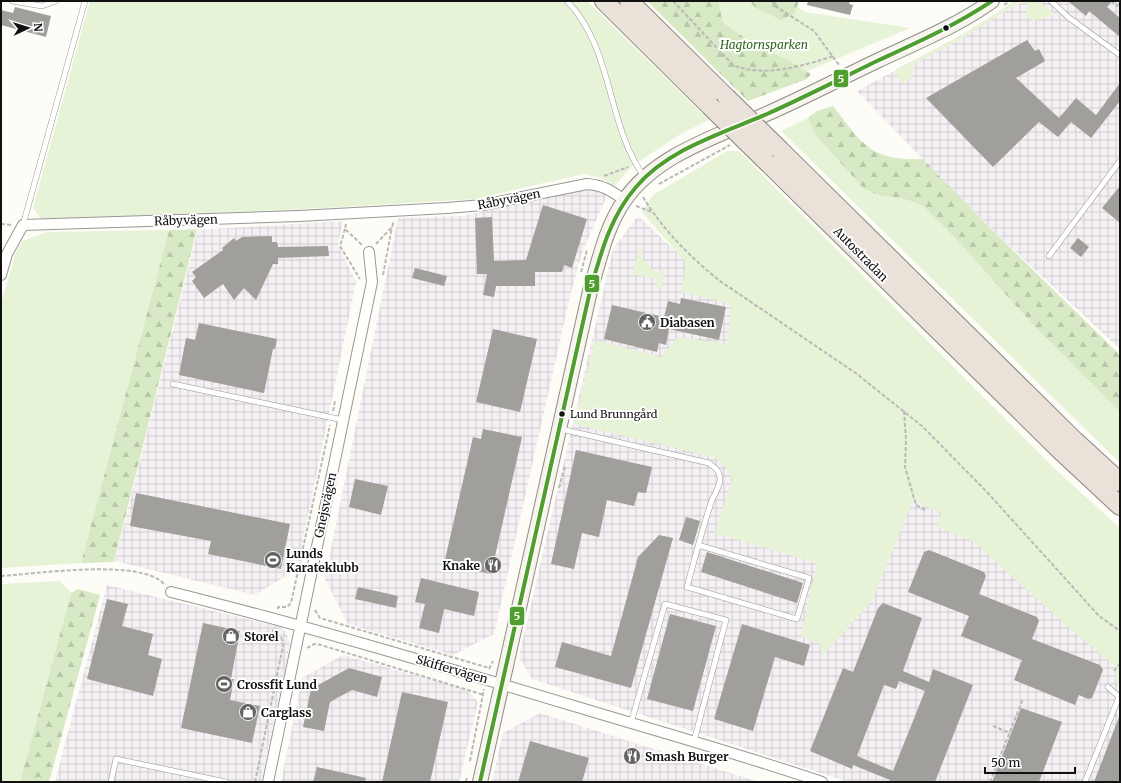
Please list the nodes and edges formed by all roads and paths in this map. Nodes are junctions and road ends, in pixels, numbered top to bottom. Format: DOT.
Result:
graph roads {
  1 [pos="12,1"];
  2 [pos="56,1"];
  3 [pos="85,1"];
  4 [pos="567,1"];
  5 [pos="604,1"];
  6 [pos="629,1"];
  7 [pos="673,1"];
  8 [pos="772,1"];
  9 [pos="992,1"];
  10 [pos="1051,1"];
  11 [pos="1111,1"];
  12 [pos="1120,2"];
  13 [pos="1120,55"];
  14 [pos="833,56"];
  15 [pos="845,76"];
  16 [pos="1120,161"];
  17 [pos="637,166"];
  18 [pos="641,182"];
  19 [pos="587,184"];
  20 [pos="624,200"];
  21 [pos="396,211"];
  22 [pos="652,212"];
  23 [pos="349,214"];
  24 [pos="24,226"];
  25 [pos="392,227"];
  26 [pos="345,229"];
  27 [pos="589,244"];
  28 [pos="369,252"];
  29 [pos="1049,256"];
  30 [pos="1,275"];
  31 [pos="383,278"];
  32 [pos="579,278"];
  33 [pos="360,279"];
  34 [pos="173,384"];
  35 [pos="336,395"];
  36 [pos="904,411"];
  37 [pos="331,418"];
  38 [pos="343,420"];
  39 [pos="560,428"];
  40 [pos="1120,482"];
  41 [pos="1120,506"];
  42 [pos="924,510"];
  43 [pos="698,545"];
  44 [pos="1,576"];
  45 [pos="171,592"];
  46 [pos="314,607"];
  47 [pos="276,619"];
  48 [pos="300,625"];
  49 [pos="1120,631"];
  50 [pos="304,652"];
  51 [pos="494,656"];
  52 [pos="1120,664"];
  53 [pos="489,668"];
  54 [pos="493,669"];
  55 [pos="1114,671"];
  56 [pos="486,679"];
  57 [pos="501,684"];
  58 [pos="1108,687"];
  59 [pos="484,695"];
  60 [pos="487,696"];
  61 [pos="1023,699"];
  62 [pos="632,723"];
  63 [pos="992,726"];
  64 [pos="1010,733"];
  65 [pos="694,741"];
  66 [pos="470,765"];
  67 [pos="468,770"];
  68 [pos="198,776"];
  69 [pos="111,782"];
  70 [pos="196,782"];
  71 [pos="226,782"];
  72 [pos="255,782"];
  73 [pos="268,782"];
  74 [pos="466,782"];
  75 [pos="480,782"];
  76 [pos="822,782"];
  77 [pos="990,782"];
  78 [pos="1086,782"];
  1 -- 2 [label="lane"];
  3 -- 24 [label="lane"];
  4 -- 17 [label="lane"];
  5 -- 41 [label="highway, Autostradan, bridge"];
  6 -- 40 [label="highway, Autostradan, bridge"];
  7 -- 14 [label="path"];
  8 -- 14 [label="path"];
  9 -- 15 [label="street"];
  10 -- 13 [label="lane"];
  11 -- 12 [label="path"];
  14 -- 15 [label="path"];
  15 -- 18 [label="street"];
  16 -- 29 [label="lane"];
  17 -- 18 [label="lane"];
  17 -- 19 [label="path"];
  18 -- 20 [label="street"];
  18 -- 22 [label="path"];
  19 -- 20 [label="street, Råbyvägen"];
  19 -- 21 [label="street, Råbyvägen"];
  20 -- 22 [label="path"];
  20 -- 39 [label="street"];
  21 -- 23 [label="street, Råbyvägen"];
  21 -- 25 [label="path"];
  22 -- 36 [label="path"];
  23 -- 24 [label="street, Råbyvägen"];
  23 -- 26 [label="path"];
  24 -- 30 [label="street"];
  25 -- 28 [label="path"];
  25 -- 31 [label="path"];
  26 -- 28 [label="path"];
  26 -- 33 [label="path"];
  27 -- 32 [label="path"];
  28 -- 38 [label="street, Gnejsvägen"];
  34 -- 37 [label="lane"];
  35 -- 37 [label="path"];
  36 -- 42 [label="path"];
  36 -- 49 [label="path"];
  37 -- 38 [label="lane"];
  37 -- 47 [label="path"];
  38 -- 48 [label="street, Gnejsvägen"];
  39 -- 43 [label="lane"];
  39 -- 57 [label="street"];
  43 -- 43 [label="lane"];
  44 -- 45 [label="path"];
  45 -- 47 [label="street, Skiffervägen"];
  46 -- 53 [label="path"];
  47 -- 48 [label="street, Skiffervägen"];
  47 -- 72 [label="path"];
  48 -- 56 [label="street, Skiffervägen"];
  48 -- 73 [label="street, Gnejsvägen"];
  50 -- 59 [label="path"];
  51 -- 53 [label="path"];
  52 -- 55 [label="path"];
  53 -- 54 [label="path"];
  53 -- 56 [label="path"];
  56 -- 57 [label="street, Skiffervägen"];
  56 -- 59 [label="path"];
  57 -- 62 [label="street, Skiffervägen"];
  57 -- 75 [label="street"];
  58 -- 78 [label="lane"];
  59 -- 60 [label="path"];
  59 -- 66 [label="path"];
  61 -- 64 [label="path"];
  62 -- 65 [label="street, Skiffervägen"];
  62 -- 65 [label="lane"];
  63 -- 64 [label="path"];
  64 -- 77 [label="path"];
  65 -- 76 [label="street, Skiffervägen"];
  67 -- 74 [label="path"];
  68 -- 69 [label="lane"];
  68 -- 70 [label="lane"];
  68 -- 71 [label="lane"];
}
